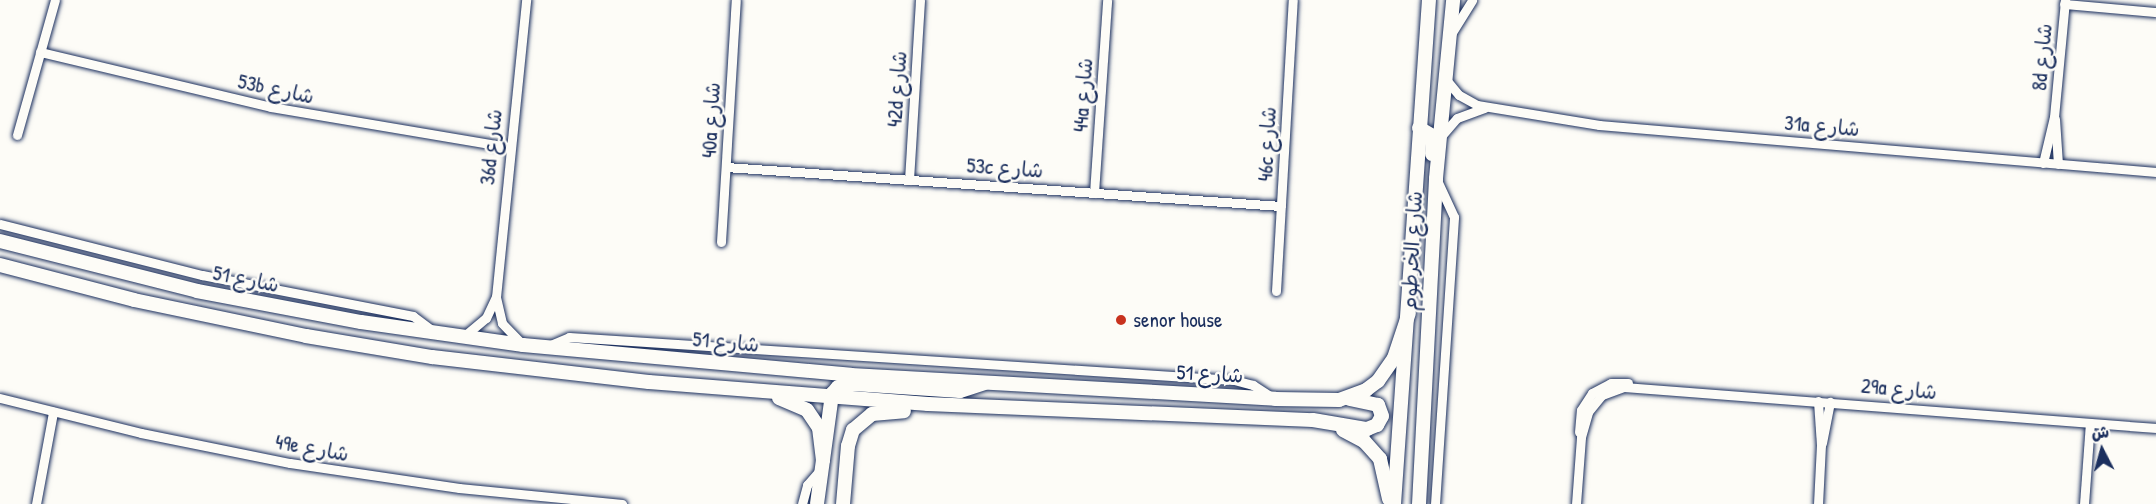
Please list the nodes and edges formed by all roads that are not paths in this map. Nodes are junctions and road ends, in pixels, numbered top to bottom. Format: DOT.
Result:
graph roads {
  1 [pos="55,0"];
  2 [pos="525,0"];
  3 [pos="736,0"];
  4 [pos="920,0"];
  5 [pos="1107,0"];
  6 [pos="1293,0"];
  7 [pos="1429,0"];
  8 [pos="1453,0"];
  9 [pos="1472,0"];
  10 [pos="2064,2"];
  11 [pos="2156,12"];
  12 [pos="1451,33"];
  13 [pos="40,52"];
  14 [pos="1448,82"];
  15 [pos="1486,108"];
  16 [pos="2054,117"];
  17 [pos="1419,128"];
  18 [pos="1443,134"];
  19 [pos="17,135"];
  20 [pos="508,147"];
  21 [pos="2043,163"];
  22 [pos="2058,164"];
  23 [pos="726,167"];
  24 [pos="2156,172"];
  25 [pos="1436,178"];
  26 [pos="909,180"];
  27 [pos="1094,193"];
  28 [pos="1281,206"];
  29 [pos="0,224"];
  30 [pos="0,241"];
  31 [pos="721,242"];
  32 [pos="0,265"];
  33 [pos="1431,266"];
  34 [pos="1276,291"];
  35 [pos="496,297"];
  36 [pos="1409,313"];
  37 [pos="435,333"];
  38 [pos="463,337"];
  39 [pos="523,345"];
  40 [pos="546,347"];
  41 [pos="985,382"];
  42 [pos="762,389"];
  43 [pos="831,397"];
  44 [pos="0,398"];
  45 [pos="1275,399"];
  46 [pos="1348,399"];
  47 [pos="1818,401"];
  48 [pos="1830,402"];
  49 [pos="928,404"];
  50 [pos="53,412"];
  51 [pos="1313,420"];
  52 [pos="2090,423"];
  53 [pos="2156,428"];
  54 [pos="1821,445"];
  55 [pos="822,465"];
  56 [pos="36,504"];
  57 [pos="621,504"];
  58 [pos="802,504"];
  59 [pos="817,504"];
  60 [pos="843,504"];
  61 [pos="1389,504"];
  62 [pos="1394,504"];
  63 [pos="1419,504"];
  64 [pos="1435,504"];
  65 [pos="1576,504"];
  66 [pos="1818,504"];
  67 [pos="2084,504"];
  1 -- 13 [label="street"];
  2 -- 20 [label="street, 36d شارع"];
  3 -- 23 [label="street, 40a شارع"];
  4 -- 26 [label="street, 42d شارع"];
  5 -- 27 [label="street, 44a شارع"];
  6 -- 28 [label="street, 46c شارع"];
  7 -- 17 [label="street, شارع الخرطوم"];
  8 -- 12 [label="street, شارع الخرطوم"];
  9 -- 12 [label="street"];
  10 -- 11 [label="street"];
  10 -- 16 [label="street, 8d شارع"];
  12 -- 14 [label="street, شارع الخرطوم"];
  13 -- 19 [label="street"];
  13 -- 20 [label="street, 53b شارع"];
  14 -- 15 [label="street, 31a شارع"];
  14 -- 18 [label="street, شارع الخرطوم"];
  15 -- 18 [label="street, 31a شارع"];
  15 -- 21 [label="street, 31a شارع"];
  16 -- 21 [label="street, 8d شارع"];
  16 -- 22 [label="street, 8d شارع"];
  17 -- 33 [label="street"];
  17 -- 36 [label="street, شارع الخرطوم"];
  18 -- 25 [label="street, شارع الخرطوم"];
  20 -- 35 [label="street, 36d شارع"];
  21 -- 22 [label="street, 31a شارع"];
  22 -- 24 [label="street, 31a شارع"];
  23 -- 26 [label="street, 53c شارع"];
  23 -- 31 [label="street, 40a شارع"];
  25 -- 33 [label="street, شارع الخرطوم"];
  25 -- 64 [label="street"];
  26 -- 27 [label="street, 53c شارع"];
  27 -- 28 [label="street, 53c شارع"];
  28 -- 34 [label="street, 46c شارع"];
  29 -- 37 [label="street"];
  30 -- 37 [label="street, شارع 51"];
  32 -- 42 [label="street, شارع 51"];
  33 -- 63 [label="street, شارع الخرطوم"];
  35 -- 38 [label="street, 36d شارع"];
  35 -- 39 [label="street, 36d شارع"];
  36 -- 46 [label="street"];
  36 -- 62 [label="street, شارع الخرطوم"];
  37 -- 38 [label="street, شارع 51"];
  38 -- 39 [label="street, شارع 51"];
  39 -- 40 [label="street, شارع 51"];
  40 -- 41 [label="street, شارع 51"];
  40 -- 45 [label="street"];
  41 -- 43 [label="street"];
  41 -- 45 [label="street, شارع 51"];
  42 -- 43 [label="street, شارع 51"];
  42 -- 55 [label="street"];
  43 -- 49 [label="street, شارع 51"];
  43 -- 55 [label="street"];
  44 -- 50 [label="street, 49e شارع"];
  45 -- 46 [label="street, شارع 51"];
  46 -- 51 [label="street, شارع 51"];
  47 -- 48 [label="street, 29a شارع"];
  47 -- 54 [label="street"];
  47 -- 65 [label="street, 29a شارع"];
  48 -- 52 [label="street, 29a شارع"];
  48 -- 54 [label="street"];
  49 -- 51 [label="street, شارع 51"];
  49 -- 60 [label="street"];
  50 -- 56 [label="street"];
  50 -- 57 [label="street, 49e شارع"];
  51 -- 61 [label="street, شارع 51"];
  52 -- 53 [label="street, 29a شارع"];
  52 -- 67 [label="street"];
  54 -- 66 [label="street"];
  55 -- 58 [label="street"];
  55 -- 59 [label="street"];
}
